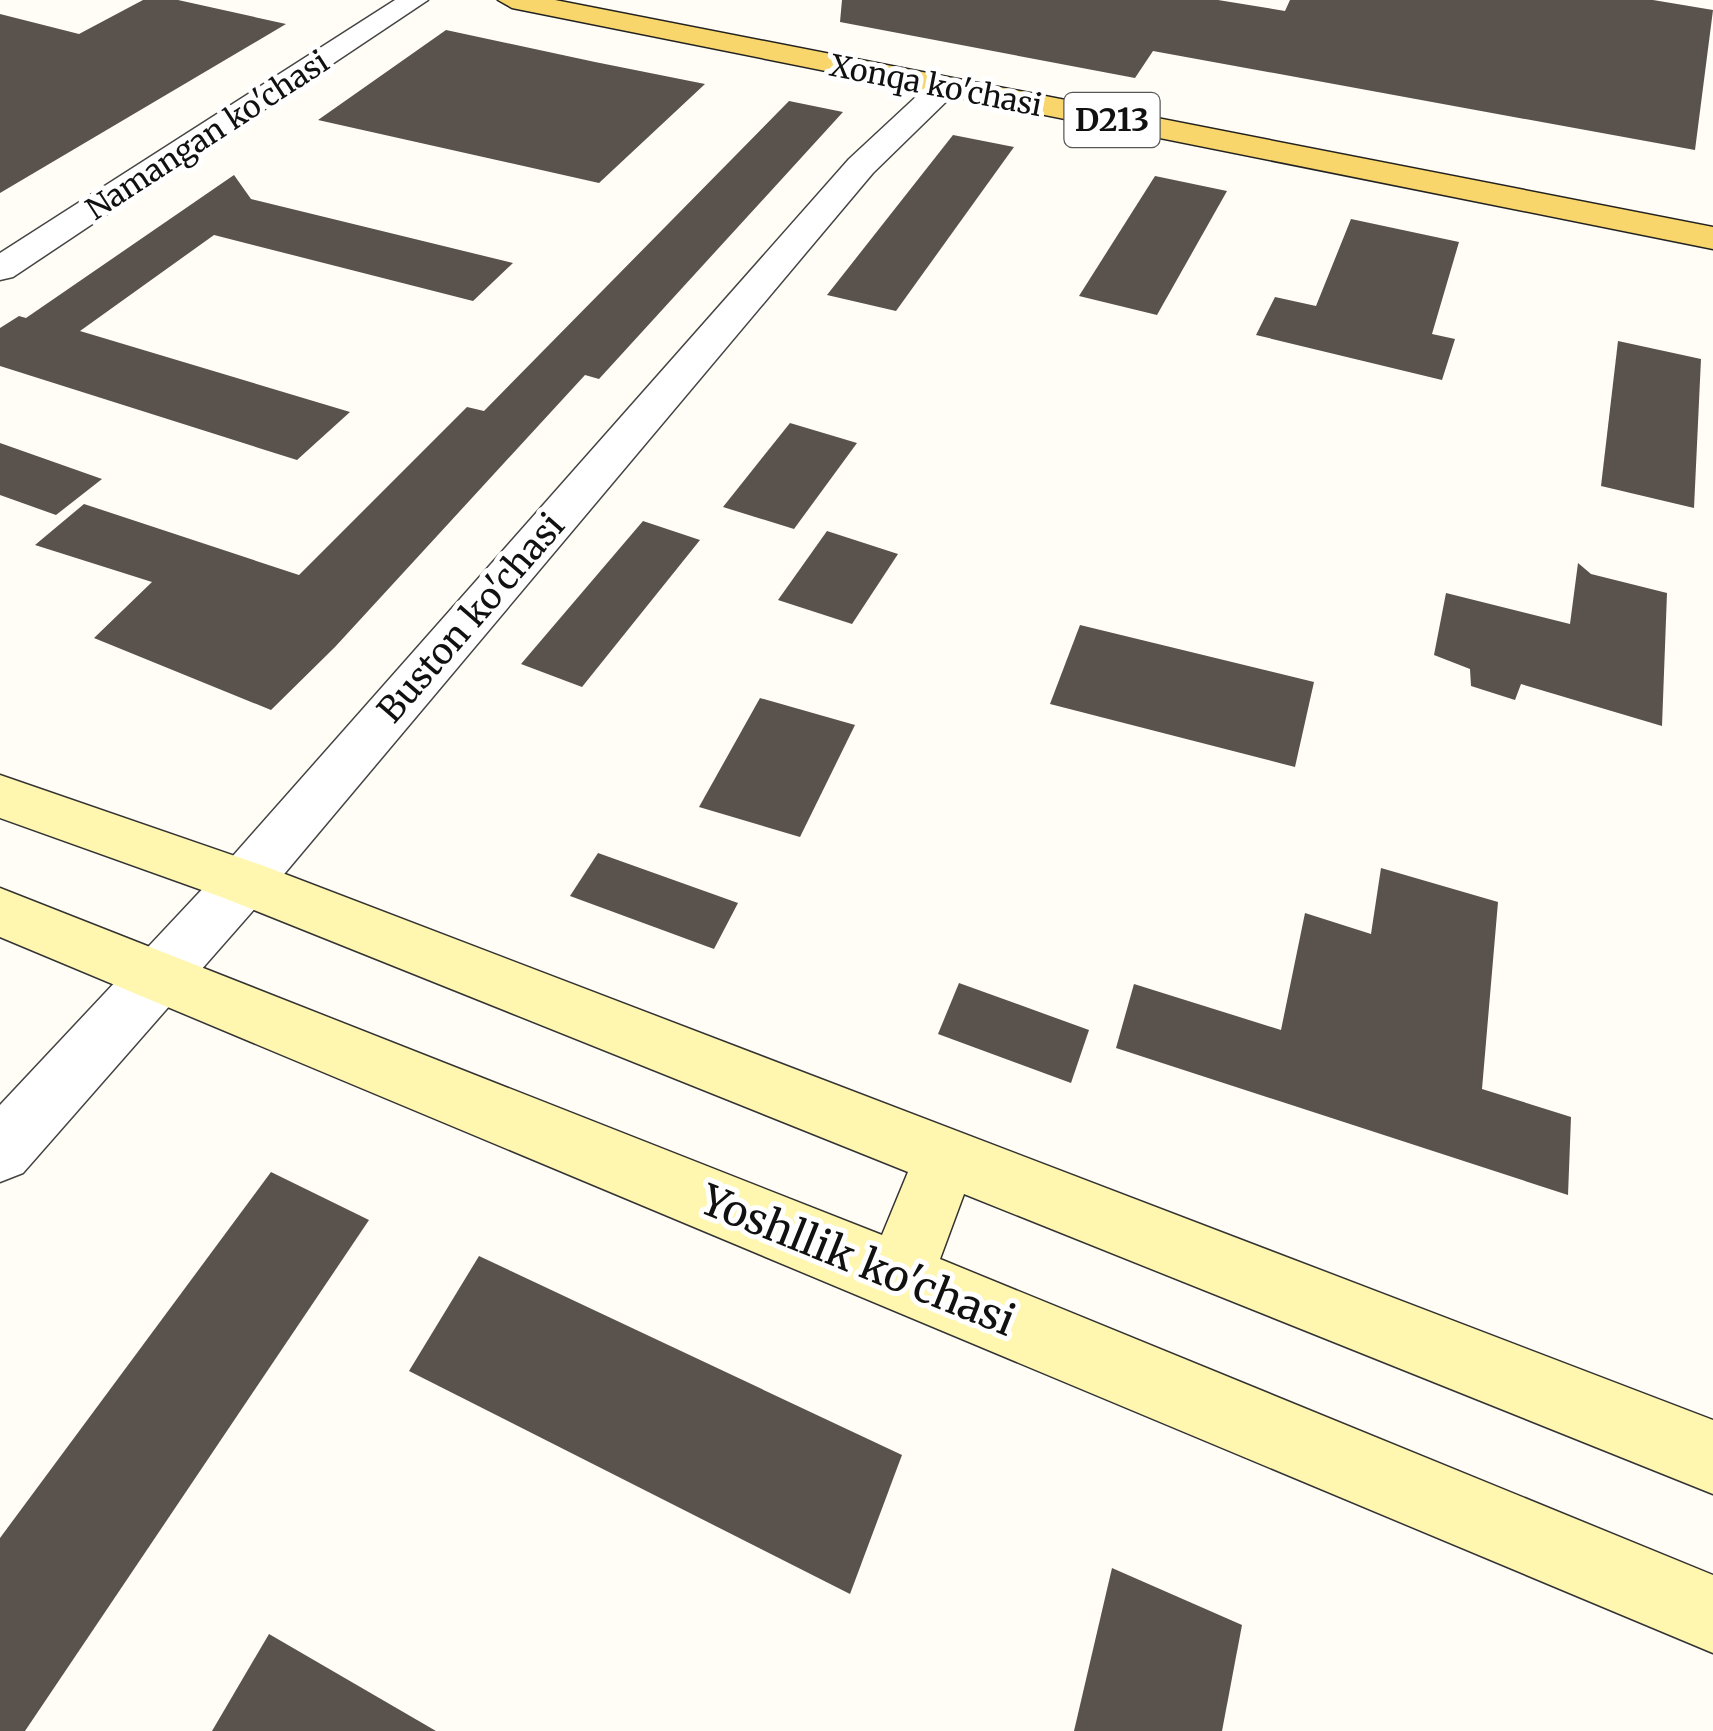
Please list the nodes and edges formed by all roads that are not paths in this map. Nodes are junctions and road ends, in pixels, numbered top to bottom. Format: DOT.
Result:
graph roads {
  1 [pos="414,0"];
  2 [pos="512,0"];
  3 [pos="944,87"];
  4 [pos="1713,238"];
  5 [pos="0,269"];
  6 [pos="0,796"];
  7 [pos="244,882"];
  8 [pos="0,912"];
  9 [pos="154,976"];
  10 [pos="0,1152"];
  11 [pos="946,1157"];
  12 [pos="900,1276"];
  13 [pos="1713,1457"];
  14 [pos="1713,1614"];
  1 -- 5 [label="street, Namangan ko'chasi"];
  2 -- 3 [label="main road, Xonqa ko'chasi / D213"];
  3 -- 4 [label="main road, Xonqa ko'chasi / D213"];
  3 -- 7 [label="street, Buston ko'chasi"];
  6 -- 7 [label="main road"];
  7 -- 9 [label="street, Buston ko'chasi"];
  7 -- 11 [label="main road"];
  8 -- 9 [label="main road, Yoshllik ko'chasi"];
  9 -- 10 [label="street, Buston ko'chasi"];
  9 -- 12 [label="main road, Yoshllik ko'chasi"];
  11 -- 12 [label="main road"];
  11 -- 13 [label="main road"];
  12 -- 14 [label="main road, Yoshllik ko'chasi"];
}
